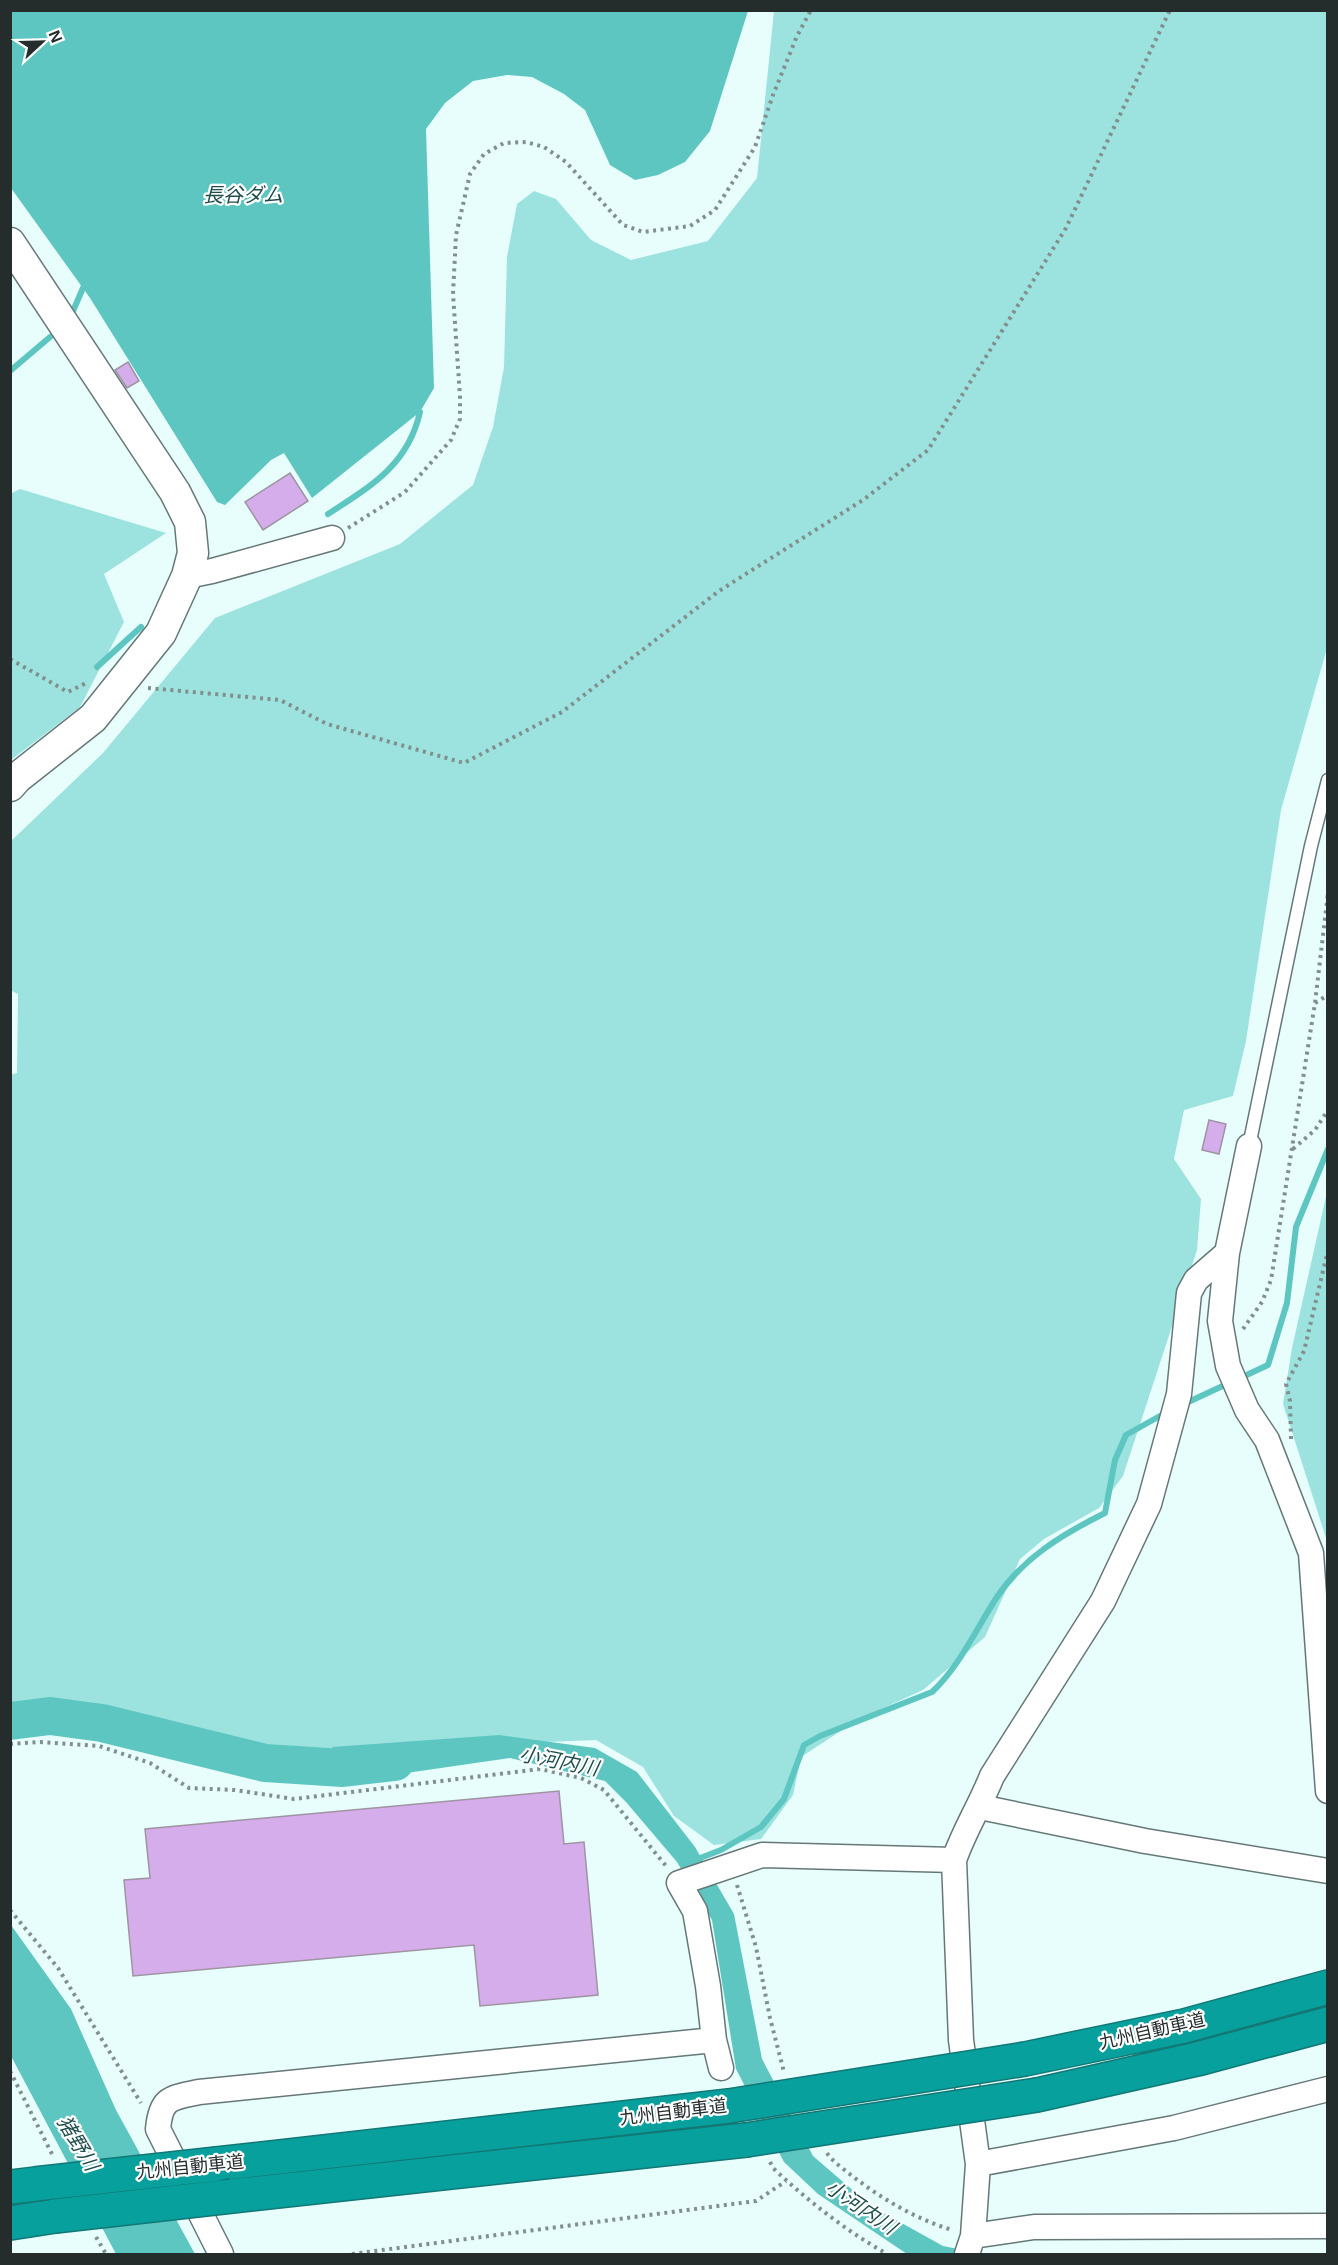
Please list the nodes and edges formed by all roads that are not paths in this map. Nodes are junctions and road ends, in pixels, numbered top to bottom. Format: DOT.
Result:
graph roads {
  1 [pos="10,243"];
  2 [pos="332,538"];
  3 [pos="187,576"];
  4 [pos="1328,780"];
  5 [pos="10,786"];
  6 [pos="1249,1146"];
  7 [pos="1227,1253"];
  8 [pos="1328,1791"];
  9 [pos="980,1807"];
  10 [pos="954,1860"];
  11 [pos="1328,1871"];
  12 [pos="1328,1987"];
  13 [pos="1328,2024"];
  14 [pos="714,2040"];
  15 [pos="721,2068"];
  16 [pos="1328,2089"];
  17 [pos="978,2164"];
  18 [pos="23,2185"];
  19 [pos="10,2223"];
  20 [pos="1328,2226"];
  21 [pos="970,2245"];
  22 [pos="220,2254"];
  1 -- 3 [label="street"];
  2 -- 3 [label="street"];
  3 -- 5 [label="street"];
  4 -- 6 [label="lane"];
  6 -- 7 [label="street"];
  7 -- 8 [label="street"];
  7 -- 9 [label="street"];
  9 -- 10 [label="street"];
  9 -- 11 [label="street"];
  10 -- 14 [label="street"];
  10 -- 17 [label="street"];
  12 -- 18 [label="highway, 九州自動車道, bridge"];
  13 -- 19 [label="highway, 九州自動車道, bridge"];
  14 -- 15 [label="street"];
  14 -- 22 [label="street"];
  16 -- 17 [label="street"];
  17 -- 21 [label="street"];
  20 -- 21 [label="street"];
}
